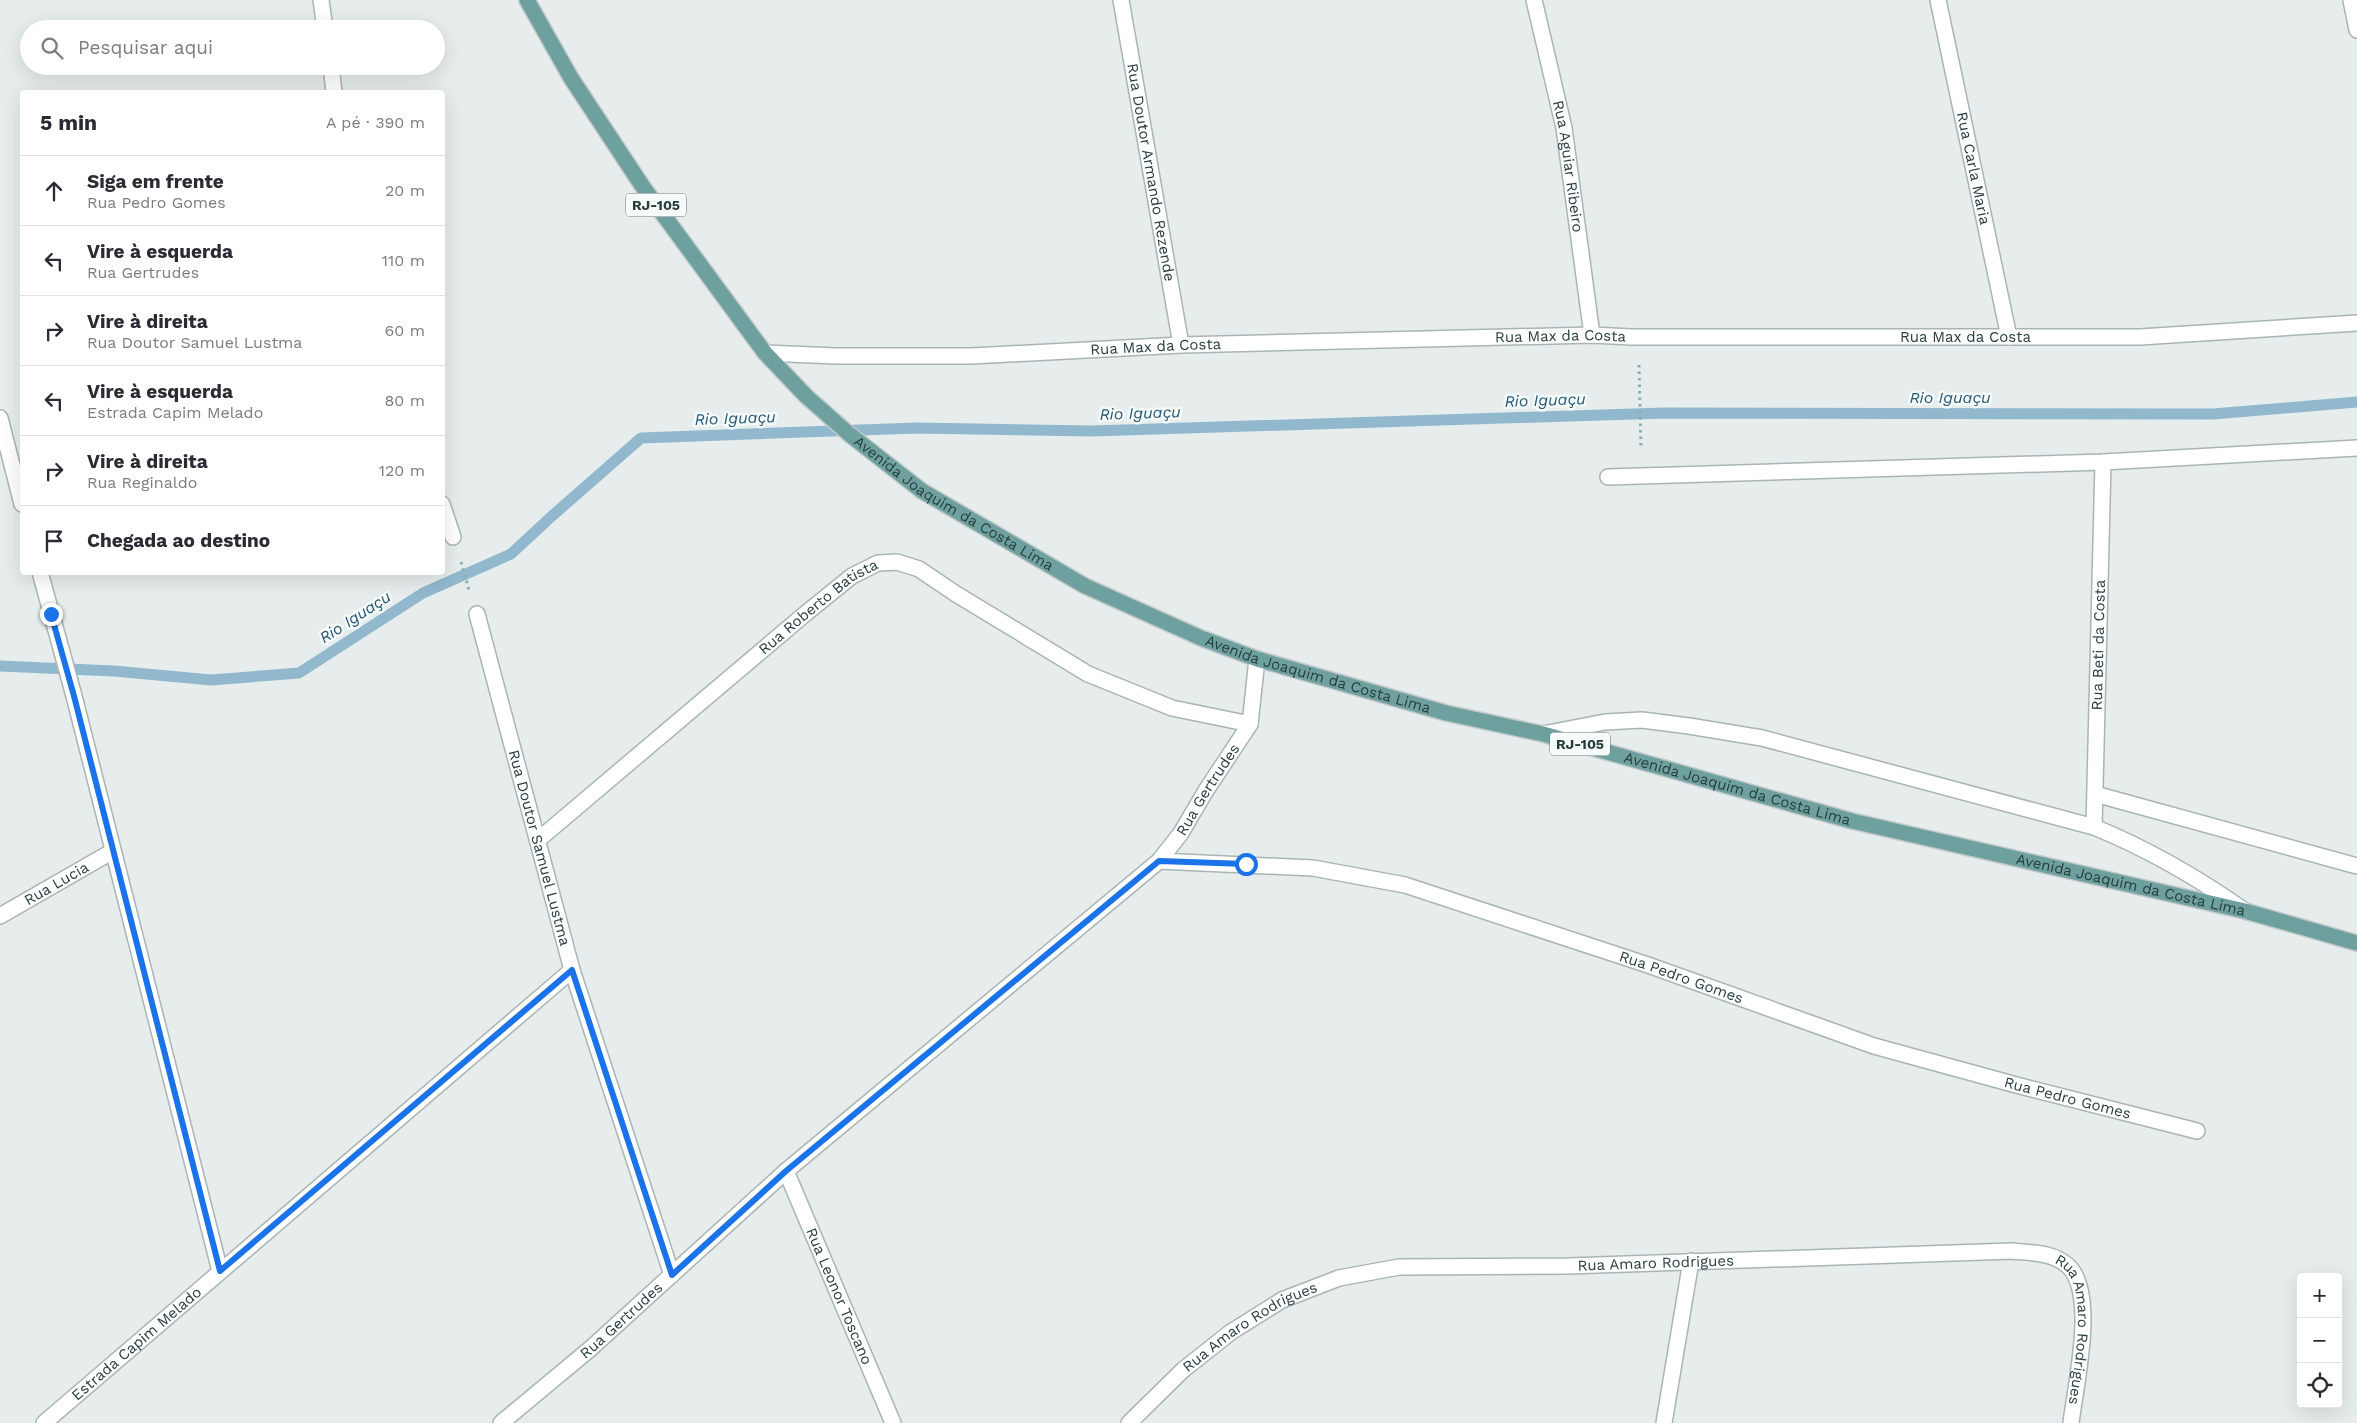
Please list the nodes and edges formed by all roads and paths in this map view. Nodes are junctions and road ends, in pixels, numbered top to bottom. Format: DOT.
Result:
graph roads {
  1 [pos="321,0"];
  2 [pos="528,0"];
  3 [pos="1121,0"];
  4 [pos="1534,0"];
  5 [pos="1938,0"];
  6 [pos="2351,0"];
  7 [pos="324,20"];
  8 [pos="2357,30"];
  9 [pos="331,75"];
  10 [pos="334,90"];
  11 [pos="2357,323"];
  12 [pos="1592,335"];
  13 [pos="2009,337"];
  14 [pos="1181,345"];
  15 [pos="765,353"];
  16 [pos="1639,363"];
  17 [pos="1,425"];
  18 [pos="2357,448"];
  19 [pos="1641,455"];
  20 [pos="2103,462"];
  21 [pos="1608,477"];
  22 [pos="20,496"];
  23 [pos="445,513"];
  24 [pos="453,537"];
  25 [pos="41,575"];
  26 [pos="477,614"];
  27 [pos="1257,659"];
  28 [pos="1250,724"];
  29 [pos="1543,734"];
  30 [pos="2095,794"];
  31 [pos="2094,826"];
  32 [pos="538,840"];
  33 [pos="113,851"];
  34 [pos="1159,861"];
  35 [pos="2357,866"];
  36 [pos="2245,911"];
  37 [pos="0,916"];
  38 [pos="2357,943"];
  39 [pos="572,970"];
  40 [pos="2197,1130"];
  41 [pos="786,1171"];
  42 [pos="1692,1261"];
  43 [pos="220,1271"];
  44 [pos="672,1275"];
  45 [pos="44,1423"];
  46 [pos="501,1423"];
  47 [pos="893,1423"];
  48 [pos="1129,1423"];
  49 [pos="1664,1423"];
  50 [pos="2071,1423"];
  1 -- 7 [label="street"];
  2 -- 15 [label="main road, Avenida Joaquim da Costa Lima / RJ-105"];
  3 -- 14 [label="street, Rua Doutor Armando Rezende"];
  4 -- 12 [label="street, Rua Aguiar Ribeiro"];
  5 -- 13 [label="street, Rua Carla Maria"];
  6 -- 8 [label="street"];
  9 -- 10 [label="street"];
  11 -- 13 [label="street, Rua Max da Costa"];
  12 -- 13 [label="street, Rua Max da Costa"];
  12 -- 14 [label="street, Rua Max da Costa"];
  14 -- 15 [label="street, Rua Max da Costa"];
  15 -- 27 [label="main road, Avenida Joaquim da Costa Lima / RJ-105"];
  16 -- 19 [label="path"];
  17 -- 22 [label="street"];
  18 -- 20 [label="street"];
  20 -- 21 [label="street"];
  20 -- 30 [label="street, Rua Beti da Costa"];
  23 -- 24 [label="street"];
  24 -- 26 [label="path"];
  25 -- 33 [label="street"];
  26 -- 32 [label="street, Rua Doutor Samuel Lustma"];
  27 -- 28 [label="street, Rua Gertrudes"];
  27 -- 29 [label="main road, Avenida Joaquim da Costa Lima / RJ-105"];
  28 -- 32 [label="street, Rua Roberto Batista"];
  28 -- 34 [label="street, Rua Gertrudes"];
  29 -- 31 [label="street"];
  29 -- 36 [label="main road, Avenida Joaquim da Costa Lima / RJ-105"];
  30 -- 31 [label="street, Rua Beti da Costa"];
  30 -- 35 [label="street"];
  31 -- 36 [label="street"];
  32 -- 39 [label="street, Rua Doutor Samuel Lustma"];
  33 -- 37 [label="street, Rua Lucia"];
  33 -- 43 [label="street"];
  34 -- 40 [label="street, Rua Pedro Gomes"];
  34 -- 41 [label="street, Rua Gertrudes"];
  36 -- 38 [label="main road, Avenida Joaquim da Costa Lima / RJ-105"];
  39 -- 43 [label="street, Estrada Capim Melado"];
  39 -- 44 [label="street, Rua Doutor Samuel Lustma"];
  41 -- 44 [label="street, Rua Gertrudes"];
  41 -- 47 [label="street, Rua Leonor Toscano"];
  42 -- 48 [label="street, Rua Amaro Rodrigues"];
  42 -- 49 [label="street"];
  42 -- 50 [label="street, Rua Amaro Rodrigues"];
  43 -- 45 [label="street, Estrada Capim Melado"];
  44 -- 46 [label="street, Rua Gertrudes"];
}
